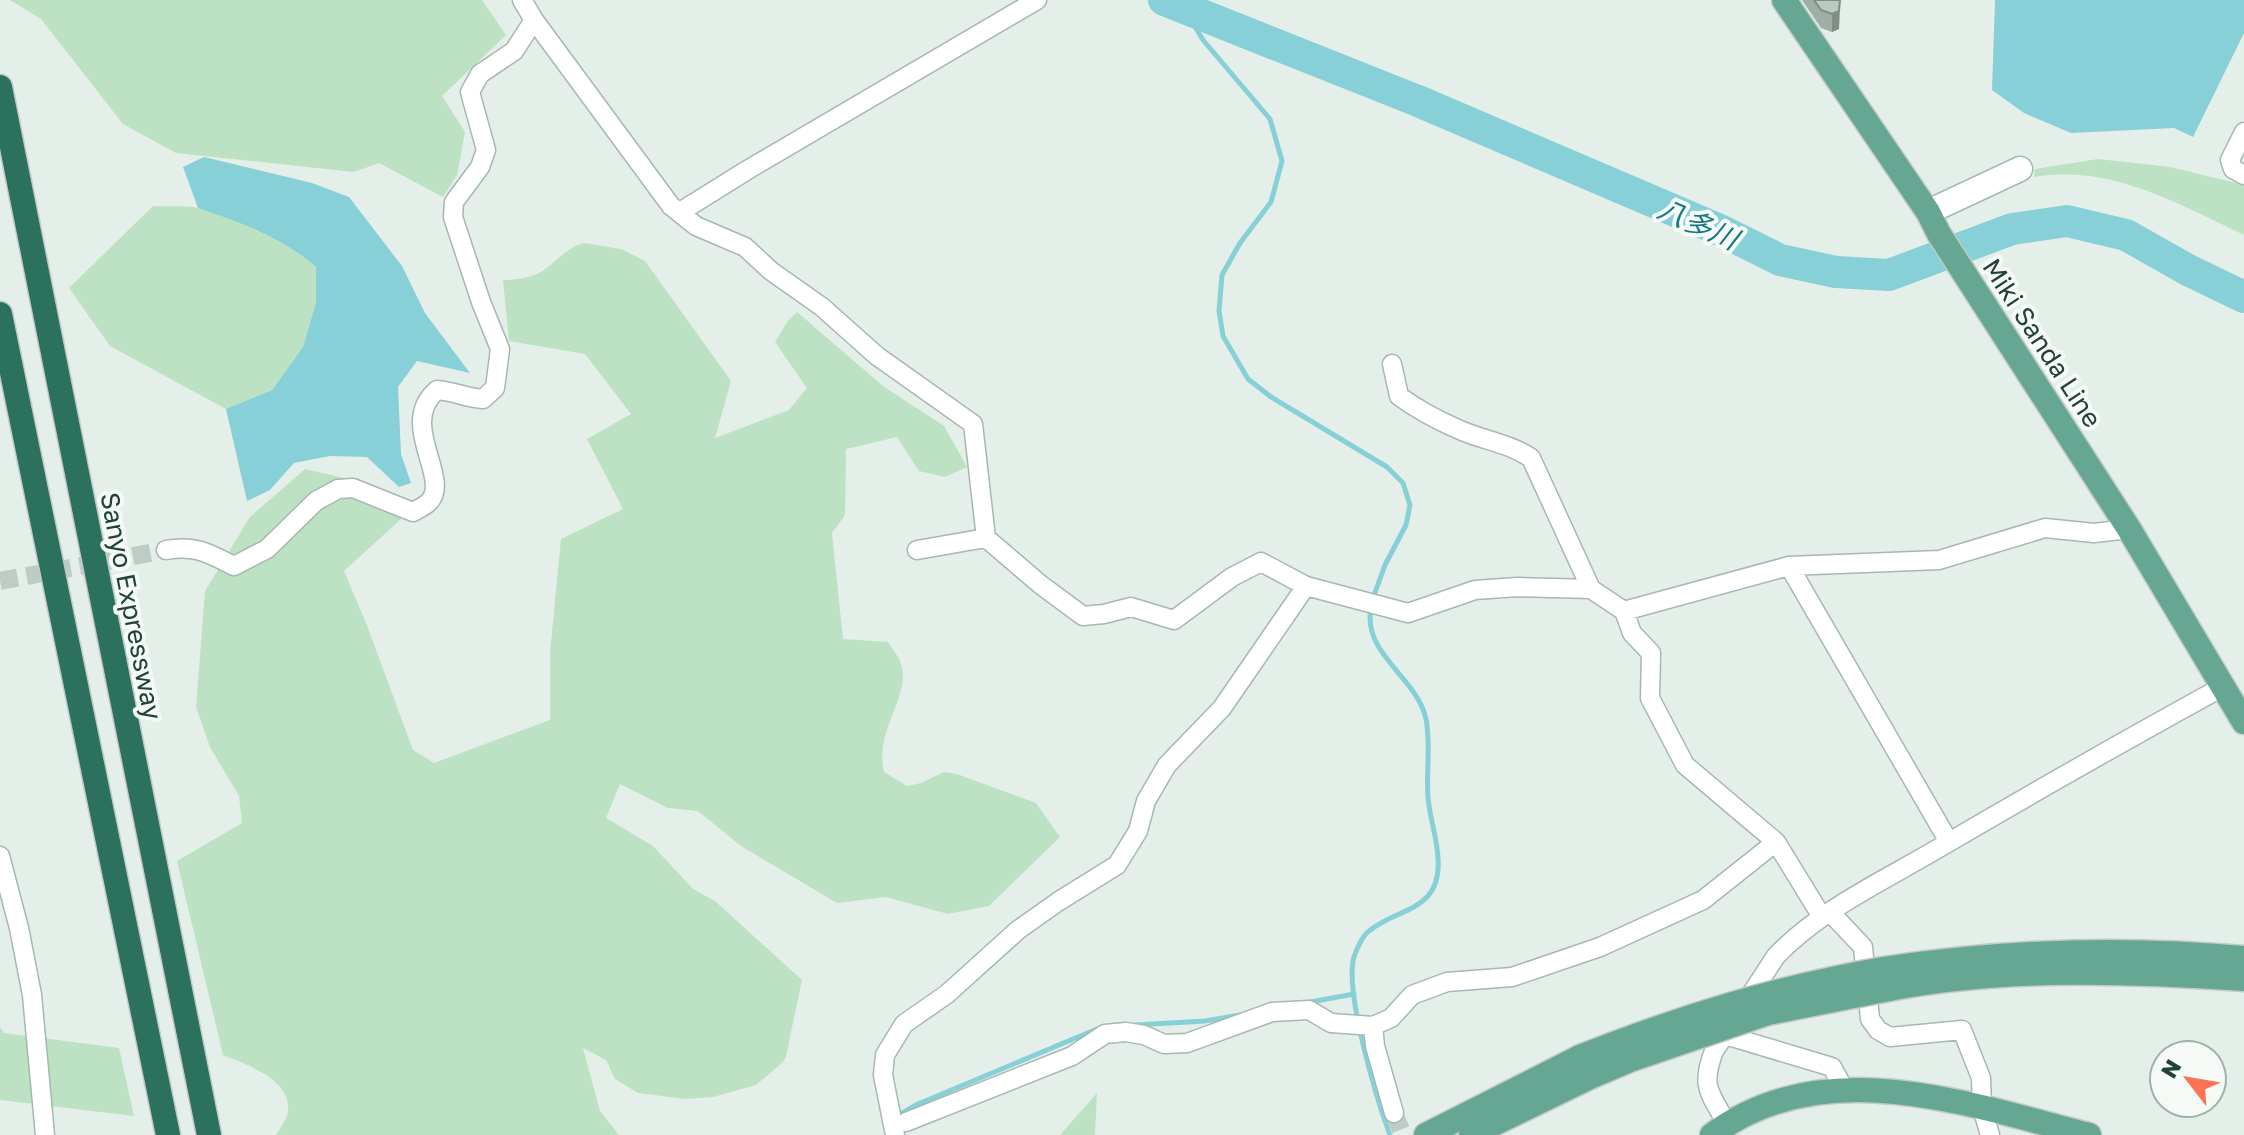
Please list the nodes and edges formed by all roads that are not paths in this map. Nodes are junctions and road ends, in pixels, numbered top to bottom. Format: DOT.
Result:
graph roads {
  1 [pos="522,0"];
  2 [pos="1037,0"];
  3 [pos="1784,0"];
  4 [pos="534,20"];
  5 [pos="0,87"];
  6 [pos="2244,132"];
  7 [pos="2020,169"];
  8 [pos="2244,175"];
  9 [pos="680,212"];
  10 [pos="1934,223"];
  11 [pos="0,314"];
  12 [pos="1392,364"];
  13 [pos="2129,529"];
  14 [pos="986,538"];
  15 [pos="166,550"];
  16 [pos="917,550"];
  17 [pos="1789,566"];
  18 [pos="1306,586"];
  19 [pos="1591,589"];
  20 [pos="1624,611"];
  21 [pos="2224,686"];
  22 [pos="2244,722"];
  23 [pos="1776,842"];
  24 [pos="1949,842"];
  25 [pos="0,856"];
  26 [pos="1826,914"];
  27 [pos="2244,958"];
  28 [pos="1886,979"];
  29 [pos="2244,979"];
  30 [pos="1372,1026"];
  31 [pos="1725,1035"];
  32 [pos="1585,1067"];
  33 [pos="1844,1089"];
  34 [pos="1982,1108"];
  35 [pos="1394,1113"];
  36 [pos="900,1129"];
  37 [pos="1720,1129"];
  38 [pos="45,1135"];
  39 [pos="168,1135"];
  40 [pos="209,1135"];
  41 [pos="1426,1135"];
  42 [pos="1471,1135"];
  43 [pos="1990,1135"];
  44 [pos="2089,1135"];
  1 -- 4 [label="street"];
  2 -- 9 [label="street"];
  3 -- 10 [label="main road, Miki Sanda Line"];
  4 -- 9 [label="street"];
  4 -- 15 [label="street"];
  5 -- 40 [label="highway, Sanyo Expressway"];
  6 -- 8 [label="street"];
  7 -- 10 [label="street"];
  9 -- 14 [label="street"];
  10 -- 13 [label="main road, Miki Sanda Line"];
  11 -- 39 [label="highway"];
  12 -- 19 [label="street"];
  13 -- 17 [label="street"];
  13 -- 21 [label="main road, Miki Sanda Line"];
  14 -- 16 [label="street"];
  14 -- 18 [label="street"];
  17 -- 20 [label="street"];
  17 -- 24 [label="street"];
  18 -- 19 [label="street"];
  18 -- 36 [label="street"];
  19 -- 20 [label="street"];
  20 -- 23 [label="street"];
  21 -- 22 [label="main road, Miki Sanda Line"];
  21 -- 24 [label="street"];
  23 -- 26 [label="street"];
  23 -- 30 [label="street"];
  24 -- 26 [label="street"];
  25 -- 38 [label="street"];
  26 -- 31 [label="street"];
  26 -- 34 [label="street"];
  27 -- 28 [label="main road"];
  28 -- 29 [label="main road"];
  28 -- 32 [label="main road, bridge"];
  30 -- 35 [label="street"];
  30 -- 36 [label="street"];
  31 -- 33 [label="street"];
  31 -- 37 [label="street"];
  32 -- 41 [label="main road"];
  32 -- 42 [label="main road"];
  33 -- 34 [label="main road"];
  33 -- 37 [label="main road"];
  34 -- 43 [label="street"];
  34 -- 44 [label="main road"];
}
